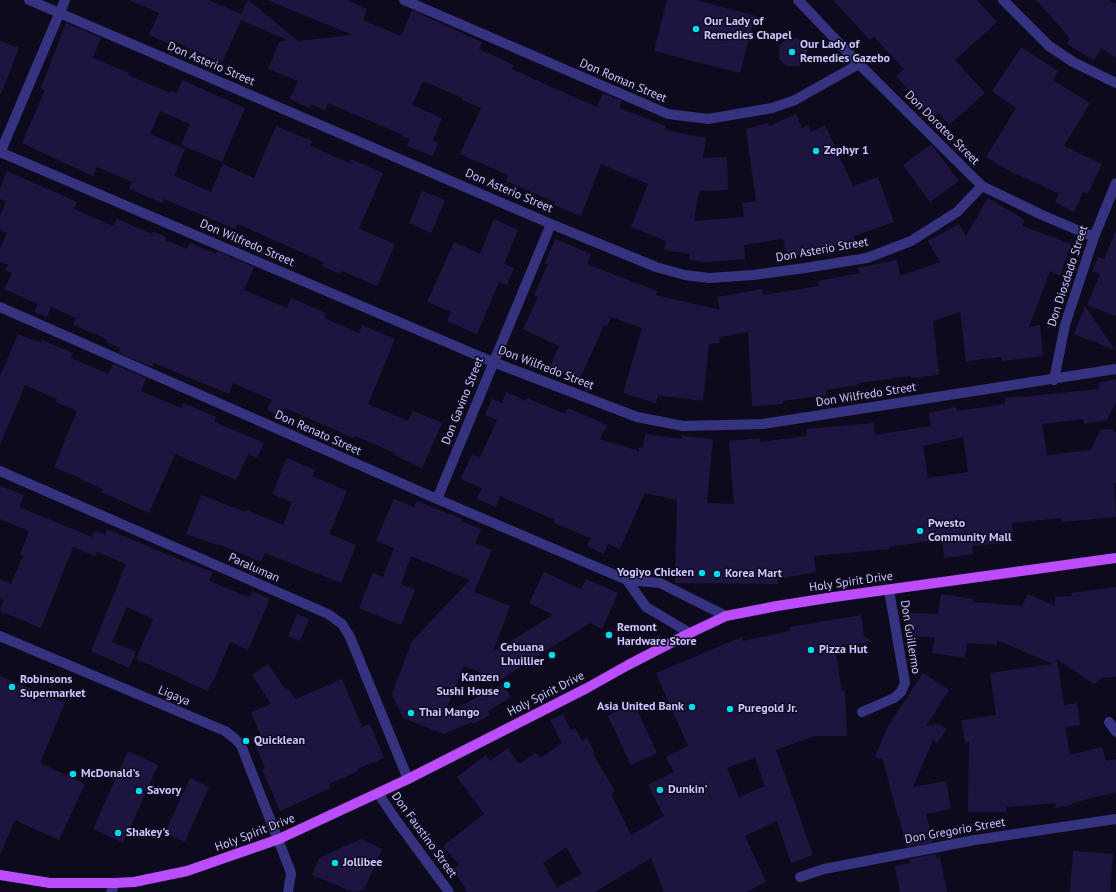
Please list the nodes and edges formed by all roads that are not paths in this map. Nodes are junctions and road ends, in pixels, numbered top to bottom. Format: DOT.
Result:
graph roads {
  1 [pos="29,0"];
  2 [pos="65,0"];
  3 [pos="404,0"];
  4 [pos="798,0"];
  5 [pos="1003,0"];
  6 [pos="60,13"];
  7 [pos="859,64"];
  8 [pos="1116,83"];
  9 [pos="0,152"];
  10 [pos="1116,184"];
  11 [pos="982,186"];
  12 [pos="551,224"];
  13 [pos="1094,237"];
  14 [pos="0,307"];
  15 [pos="493,362"];
  16 [pos="1116,369"];
  17 [pos="1054,380"];
  18 [pos="0,471"];
  19 [pos="437,499"];
  20 [pos="1116,558"];
  21 [pos="627,580"];
  22 [pos="889,590"];
  23 [pos="726,616"];
  24 [pos="690,633"];
  25 [pos="0,636"];
  26 [pos="862,712"];
  27 [pos="1109,722"];
  28 [pos="1116,732"];
  29 [pos="408,779"];
  30 [pos="378,793"];
  31 [pos="1116,819"];
  32 [pos="279,839"];
  33 [pos="0,875"];
  34 [pos="800,877"];
  35 [pos="113,888"];
  36 [pos="288,892"];
  37 [pos="449,892"];
  1 -- 6 [label="street, Don Asterio Street"];
  2 -- 6 [label="street"];
  3 -- 7 [label="street, Don Roman Street"];
  4 -- 7 [label="street, Don Doroteo Street"];
  5 -- 8 [label="street"];
  6 -- 9 [label="street"];
  6 -- 12 [label="street, Don Asterio Street"];
  7 -- 11 [label="street, Don Doroteo Street"];
  9 -- 15 [label="street, Don Wilfredo Street"];
  10 -- 13 [label="street, Don Diosdado Street"];
  11 -- 12 [label="street, Don Asterio Street"];
  11 -- 13 [label="street, Don Doroteo Street"];
  12 -- 15 [label="street, Don Gavino Street"];
  13 -- 17 [label="street, Don Diosdado Street"];
  14 -- 19 [label="street, Don Renato Street"];
  15 -- 17 [label="street, Don Wilfredo Street"];
  15 -- 19 [label="street, Don Gavino Street"];
  16 -- 17 [label="street, Don Wilfredo Street"];
  18 -- 29 [label="street, Paraluman"];
  19 -- 21 [label="street, Don Renato Street"];
  20 -- 22 [label="main road, Holy Spirit Drive"];
  21 -- 23 [label="street, Don Renato Street"];
  21 -- 24 [label="street"];
  22 -- 23 [label="main road, Holy Spirit Drive"];
  22 -- 26 [label="street, Don Guillermo"];
  23 -- 24 [label="main road, Holy Spirit Drive"];
  24 -- 29 [label="main road, Holy Spirit Drive"];
  25 -- 32 [label="street, Ligaya"];
  27 -- 28 [label="street"];
  29 -- 30 [label="main road, Holy Spirit Drive"];
  30 -- 32 [label="main road, Holy Spirit Drive"];
  30 -- 37 [label="street, Don Faustino Street"];
  31 -- 34 [label="street, Don Gregorio Street"];
  32 -- 35 [label="main road, Holy Spirit Drive"];
  32 -- 36 [label="street, Ligaya"];
  33 -- 35 [label="main road, Holy Spirit Drive"];
}
